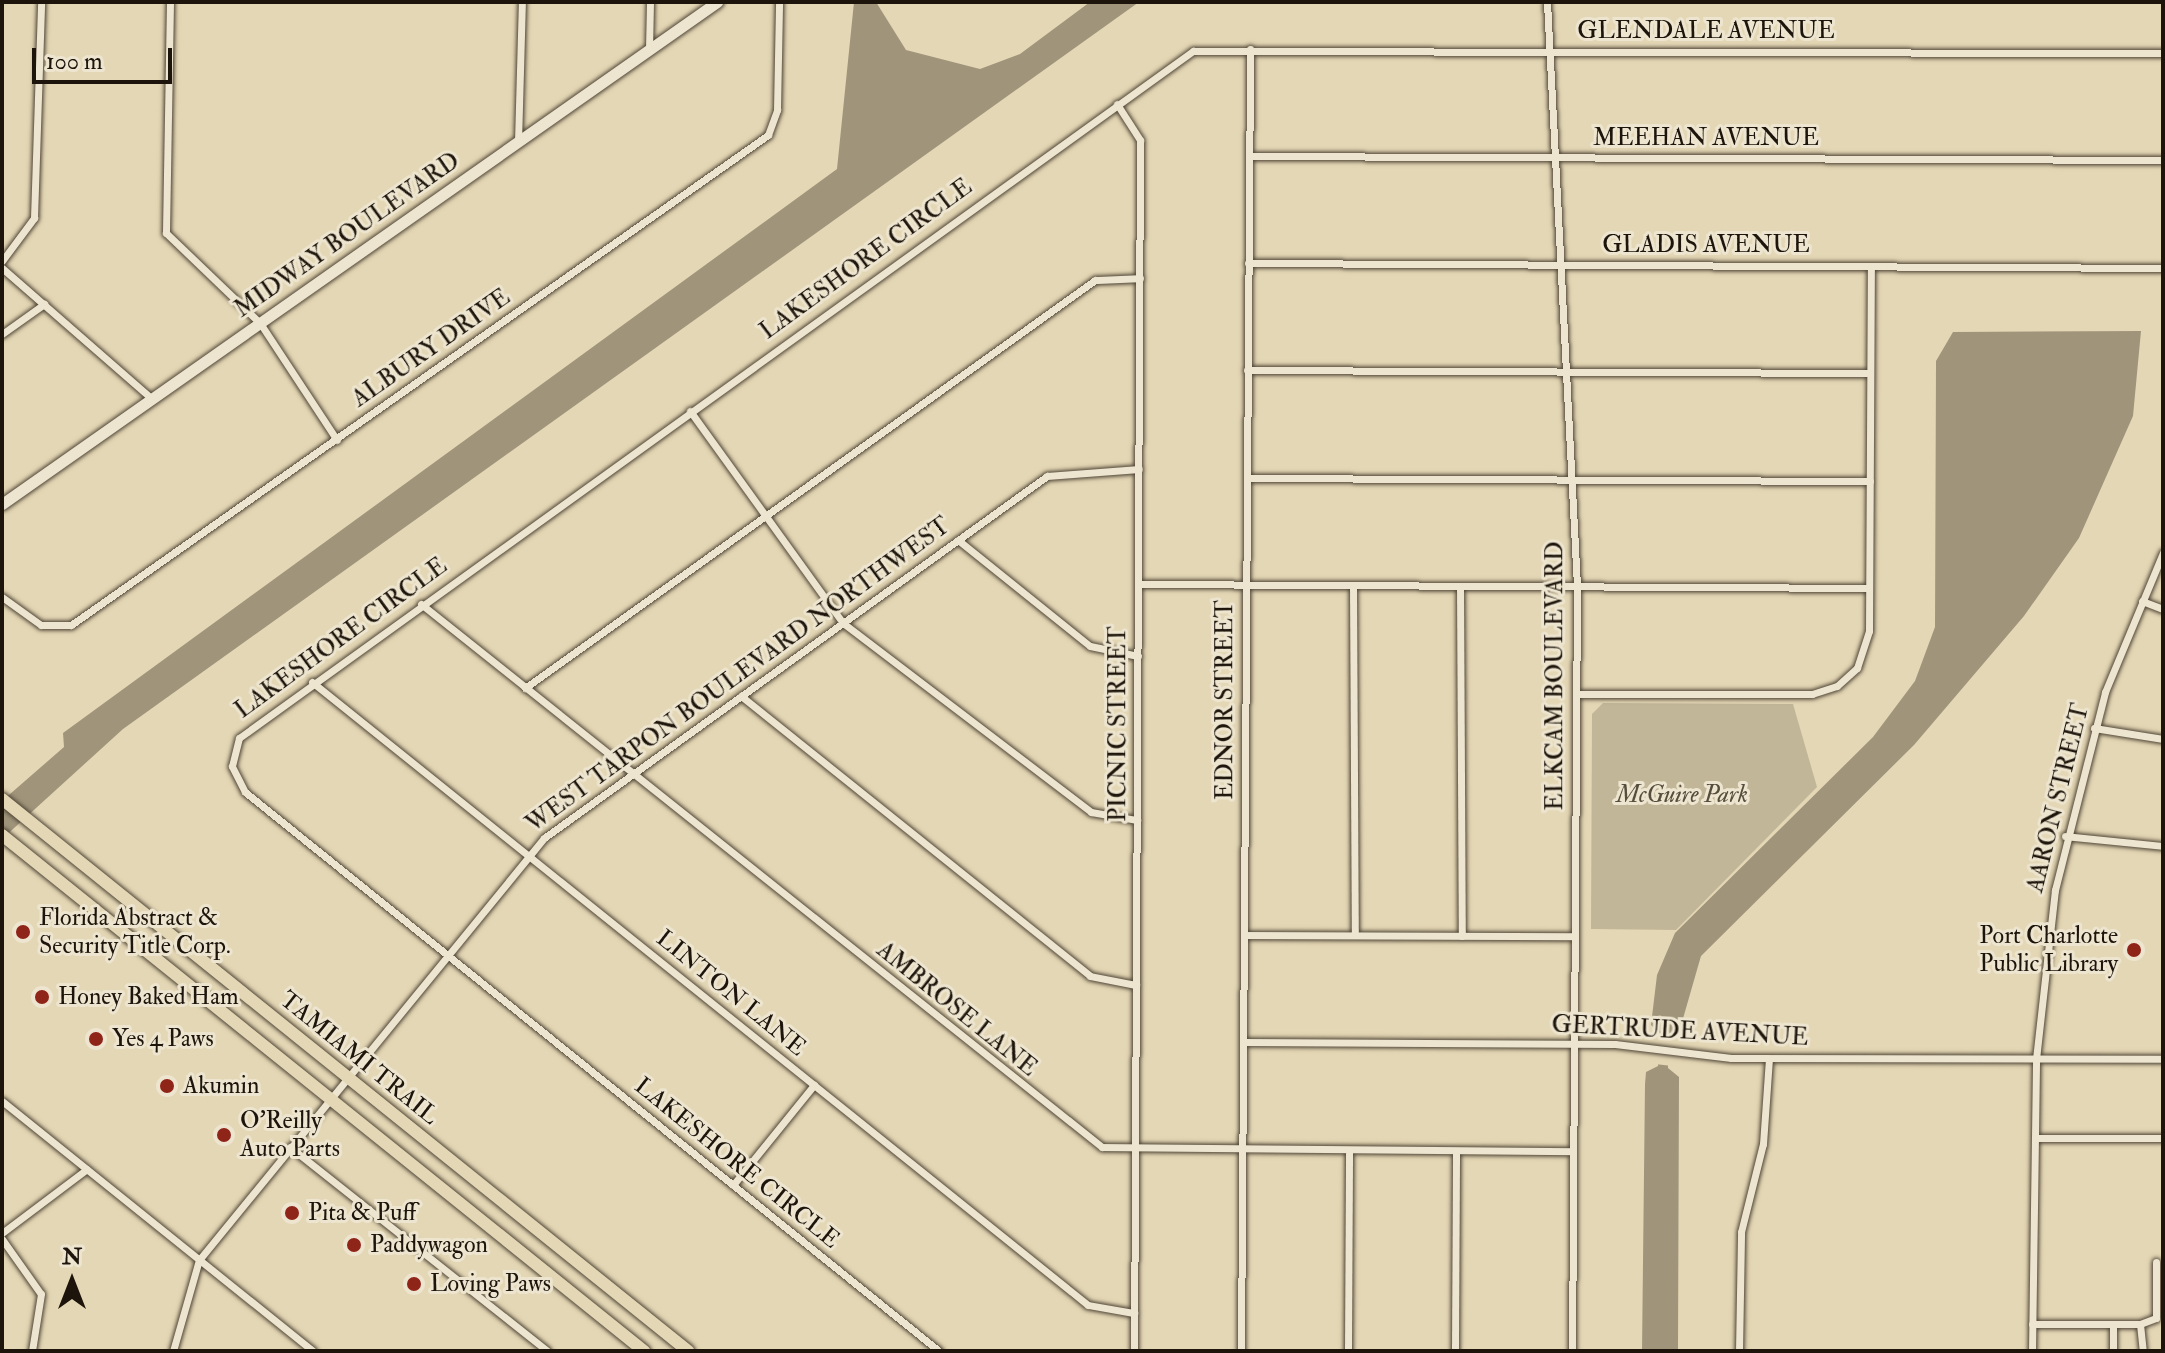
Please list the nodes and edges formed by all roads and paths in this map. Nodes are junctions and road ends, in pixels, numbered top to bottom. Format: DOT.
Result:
graph roads {
  1 [pos="41,2"];
  2 [pos="170,2"];
  3 [pos="522,2"];
  4 [pos="650,2"];
  5 [pos="717,2"];
  6 [pos="779,2"];
  7 [pos="1547,2"];
  8 [pos="1250,49"];
  9 [pos="649,50"];
  10 [pos="1547,50"];
  11 [pos="2163,53"];
  12 [pos="1117,104"];
  13 [pos="518,142"];
  14 [pos="1249,156"];
  15 [pos="1553,157"];
  16 [pos="2163,160"];
  17 [pos="2,261"];
  18 [pos="1248,263"];
  19 [pos="1559,265"];
  20 [pos="1871,266"];
  21 [pos="2,268"];
  22 [pos="2163,268"];
  23 [pos="1140,278"];
  24 [pos="44,304"];
  25 [pos="260,323"];
  26 [pos="2,334"];
  27 [pos="1247,370"];
  28 [pos="1565,372"];
  29 [pos="1870,373"];
  30 [pos="152,399"];
  31 [pos="690,411"];
  32 [pos="337,440"];
  33 [pos="1139,469"];
  34 [pos="1247,478"];
  35 [pos="1571,479"];
  36 [pos="1870,481"];
  37 [pos="2,504"];
  38 [pos="765,515"];
  39 [pos="958,540"];
  40 [pos="2163,553"];
  41 [pos="1139,584"];
  42 [pos="1246,585"];
  43 [pos="1353,585"];
  44 [pos="1460,586"];
  45 [pos="1577,586"];
  46 [pos="1869,588"];
  47 [pos="2,597"];
  48 [pos="2142,601"];
  49 [pos="421,604"];
  50 [pos="2163,609"];
  51 [pos="843,623"];
  52 [pos="1138,656"];
  53 [pos="312,682"];
  54 [pos="525,688"];
  55 [pos="1577,694"];
  56 [pos="741,696"];
  57 [pos="2094,728"];
  58 [pos="2163,739"];
  59 [pos="633,774"];
  60 [pos="2,799"];
  61 [pos="1137,820"];
  62 [pos="2,835"];
  63 [pos="2065,836"];
  64 [pos="2163,846"];
  65 [pos="527,854"];
  66 [pos="1244,935"];
  67 [pos="1355,935"];
  68 [pos="1462,936"];
  69 [pos="1575,936"];
  70 [pos="445,954"];
  71 [pos="1136,985"];
  72 [pos="1243,1042"];
  73 [pos="1574,1044"];
  74 [pos="1769,1059"];
  75 [pos="2036,1059"];
  76 [pos="2163,1059"];
  77 [pos="344,1075"];
  78 [pos="814,1085"];
  79 [pos="329,1097"];
  80 [pos="2,1101"];
  81 [pos="2035,1138"];
  82 [pos="2163,1138"];
  83 [pos="290,1147"];
  84 [pos="1135,1149"];
  85 [pos="1242,1150"];
  86 [pos="1349,1150"];
  87 [pos="1456,1151"];
  88 [pos="1573,1151"];
  89 [pos="87,1169"];
  90 [pos="733,1185"];
  91 [pos="2,1233"];
  92 [pos="2,1239"];
  93 [pos="199,1260"];
  94 [pos="2156,1262"];
  95 [pos="1134,1313"];
  96 [pos="2032,1324"];
  97 [pos="2113,1324"];
  98 [pos="2140,1324"];
  99 [pos="32,1351"];
  100 [pos="173,1351"];
  101 [pos="312,1351"];
  102 [pos="547,1351"];
  103 [pos="644,1351"];
  104 [pos="688,1351"];
  105 [pos="939,1351"];
  106 [pos="1134,1351"];
  107 [pos="1241,1351"];
  108 [pos="1348,1351"];
  109 [pos="1455,1351"];
  110 [pos="1572,1351"];
  111 [pos="1739,1351"];
  112 [pos="2032,1351"];
  113 [pos="2113,1351"];
  114 [pos="2143,1351"];
  1 -- 17 [label="street"];
  2 -- 25 [label="street"];
  3 -- 13 [label="street"];
  4 -- 9 [label="street"];
  5 -- 9 [label="street, MIDWAY BOULEVARD"];
  6 -- 32 [label="street, ALBURY DRIVE"];
  7 -- 10 [label="street, ELKCAM BOULEVARD"];
  8 -- 10 [label="street, GLENDALE AVENUE"];
  8 -- 12 [label="street, LAKESHORE CIRCLE"];
  8 -- 14 [label="street, EDNOR STREET"];
  9 -- 13 [label="street, MIDWAY BOULEVARD"];
  10 -- 11 [label="street, GLENDALE AVENUE"];
  10 -- 15 [label="street, ELKCAM BOULEVARD"];
  12 -- 23 [label="street, PICNIC STREET"];
  12 -- 31 [label="street, LAKESHORE CIRCLE"];
  13 -- 25 [label="street, MIDWAY BOULEVARD"];
  14 -- 15 [label="street, MEEHAN AVENUE"];
  14 -- 18 [label="street, EDNOR STREET"];
  15 -- 16 [label="street, MEEHAN AVENUE"];
  15 -- 19 [label="street, ELKCAM BOULEVARD"];
  18 -- 19 [label="street, GLADIS AVENUE"];
  18 -- 27 [label="street, EDNOR STREET"];
  19 -- 20 [label="street, GLADIS AVENUE"];
  19 -- 28 [label="street, ELKCAM BOULEVARD"];
  20 -- 22 [label="street, GLADIS AVENUE"];
  20 -- 29 [label="street"];
  21 -- 24 [label="street"];
  23 -- 33 [label="street, PICNIC STREET"];
  23 -- 38 [label="street"];
  24 -- 26 [label="street"];
  24 -- 30 [label="street"];
  25 -- 30 [label="street, MIDWAY BOULEVARD"];
  25 -- 32 [label="street"];
  27 -- 28 [label="street"];
  27 -- 34 [label="street, EDNOR STREET"];
  28 -- 29 [label="street"];
  28 -- 35 [label="street, ELKCAM BOULEVARD"];
  29 -- 36 [label="street"];
  30 -- 37 [label="street, MIDWAY BOULEVARD"];
  31 -- 38 [label="street"];
  31 -- 49 [label="street, LAKESHORE CIRCLE"];
  32 -- 47 [label="street, ALBURY DRIVE"];
  33 -- 39 [label="street, WEST TARPON BOULEVARD NORTHWEST"];
  33 -- 41 [label="street, PICNIC STREET"];
  34 -- 35 [label="street"];
  34 -- 42 [label="street, EDNOR STREET"];
  35 -- 36 [label="street"];
  35 -- 45 [label="street, ELKCAM BOULEVARD"];
  36 -- 46 [label="street"];
  38 -- 51 [label="street"];
  38 -- 54 [label="street"];
  39 -- 51 [label="street, WEST TARPON BOULEVARD NORTHWEST"];
  39 -- 52 [label="street"];
  40 -- 48 [label="street, AARON STREET"];
  41 -- 42 [label="street"];
  41 -- 52 [label="street, PICNIC STREET"];
  42 -- 43 [label="street"];
  42 -- 66 [label="street, EDNOR STREET"];
  43 -- 44 [label="street"];
  43 -- 67 [label="street"];
  44 -- 45 [label="street"];
  44 -- 68 [label="street"];
  45 -- 46 [label="street"];
  45 -- 55 [label="street, ELKCAM BOULEVARD"];
  46 -- 55 [label="street"];
  48 -- 50 [label="street"];
  48 -- 57 [label="street, AARON STREET"];
  49 -- 53 [label="street, LAKESHORE CIRCLE"];
  49 -- 54 [label="street, AMBROSE LANE"];
  51 -- 56 [label="street, WEST TARPON BOULEVARD NORTHWEST"];
  51 -- 61 [label="street"];
  52 -- 61 [label="street, PICNIC STREET"];
  53 -- 65 [label="street, LINTON LANE"];
  53 -- 70 [label="street, LAKESHORE CIRCLE"];
  54 -- 59 [label="street, AMBROSE LANE"];
  55 -- 69 [label="street, ELKCAM BOULEVARD"];
  56 -- 59 [label="street, WEST TARPON BOULEVARD NORTHWEST"];
  56 -- 71 [label="street"];
  57 -- 58 [label="street"];
  57 -- 63 [label="street, AARON STREET"];
  59 -- 65 [label="street, WEST TARPON BOULEVARD NORTHWEST"];
  59 -- 84 [label="street, AMBROSE LANE"];
  60 -- 77 [label="main road, TAMIAMI TRAIL"];
  61 -- 71 [label="street, PICNIC STREET"];
  62 -- 79 [label="main road, TAMIAMI TRAIL"];
  63 -- 64 [label="street"];
  63 -- 75 [label="street, AARON STREET"];
  65 -- 70 [label="street, WEST TARPON BOULEVARD NORTHWEST"];
  65 -- 78 [label="street, LINTON LANE"];
  66 -- 67 [label="street"];
  66 -- 72 [label="street, EDNOR STREET"];
  67 -- 68 [label="street"];
  68 -- 69 [label="street"];
  69 -- 73 [label="street, ELKCAM BOULEVARD"];
  70 -- 77 [label="street, WEST TARPON BOULEVARD NORTHWEST"];
  70 -- 90 [label="street, LAKESHORE CIRCLE"];
  71 -- 84 [label="street, PICNIC STREET"];
  72 -- 73 [label="street, GERTRUDE AVENUE"];
  72 -- 85 [label="street, EDNOR STREET"];
  73 -- 74 [label="street, GERTRUDE AVENUE"];
  73 -- 88 [label="street, ELKCAM BOULEVARD"];
  74 -- 75 [label="street, GERTRUDE AVENUE"];
  74 -- 111 [label="street"];
  75 -- 76 [label="street, GERTRUDE AVENUE"];
  75 -- 81 [label="street, AARON STREET"];
  77 -- 79 [label="street, WEST TARPON BOULEVARD NORTHWEST"];
  77 -- 104 [label="main road, TAMIAMI TRAIL"];
  78 -- 90 [label="street"];
  78 -- 95 [label="street, LINTON LANE"];
  79 -- 83 [label="street, WEST TARPON BOULEVARD NORTHWEST"];
  79 -- 103 [label="main road, TAMIAMI TRAIL"];
  80 -- 89 [label="street"];
  81 -- 82 [label="street"];
  81 -- 96 [label="street, AARON STREET"];
  83 -- 93 [label="street, WEST TARPON BOULEVARD NORTHWEST"];
  83 -- 102 [label="street"];
  84 -- 85 [label="street, AMBROSE LANE"];
  84 -- 95 [label="street, PICNIC STREET"];
  85 -- 86 [label="street, AMBROSE LANE"];
  85 -- 107 [label="street, EDNOR STREET"];
  86 -- 87 [label="street, AMBROSE LANE"];
  86 -- 108 [label="street"];
  87 -- 88 [label="street, AMBROSE LANE"];
  87 -- 109 [label="street"];
  88 -- 110 [label="street, ELKCAM BOULEVARD"];
  89 -- 91 [label="street"];
  89 -- 93 [label="street"];
  90 -- 105 [label="street, LAKESHORE CIRCLE"];
  92 -- 99 [label="street"];
  93 -- 100 [label="street, WEST TARPON BOULEVARD NORTHWEST"];
  93 -- 101 [label="street"];
  94 -- 98 [label="street"];
  95 -- 106 [label="street, PICNIC STREET"];
  96 -- 97 [label="street"];
  96 -- 112 [label="street, AARON STREET"];
  97 -- 98 [label="street"];
  97 -- 113 [label="street"];
  98 -- 114 [label="street"];
}
